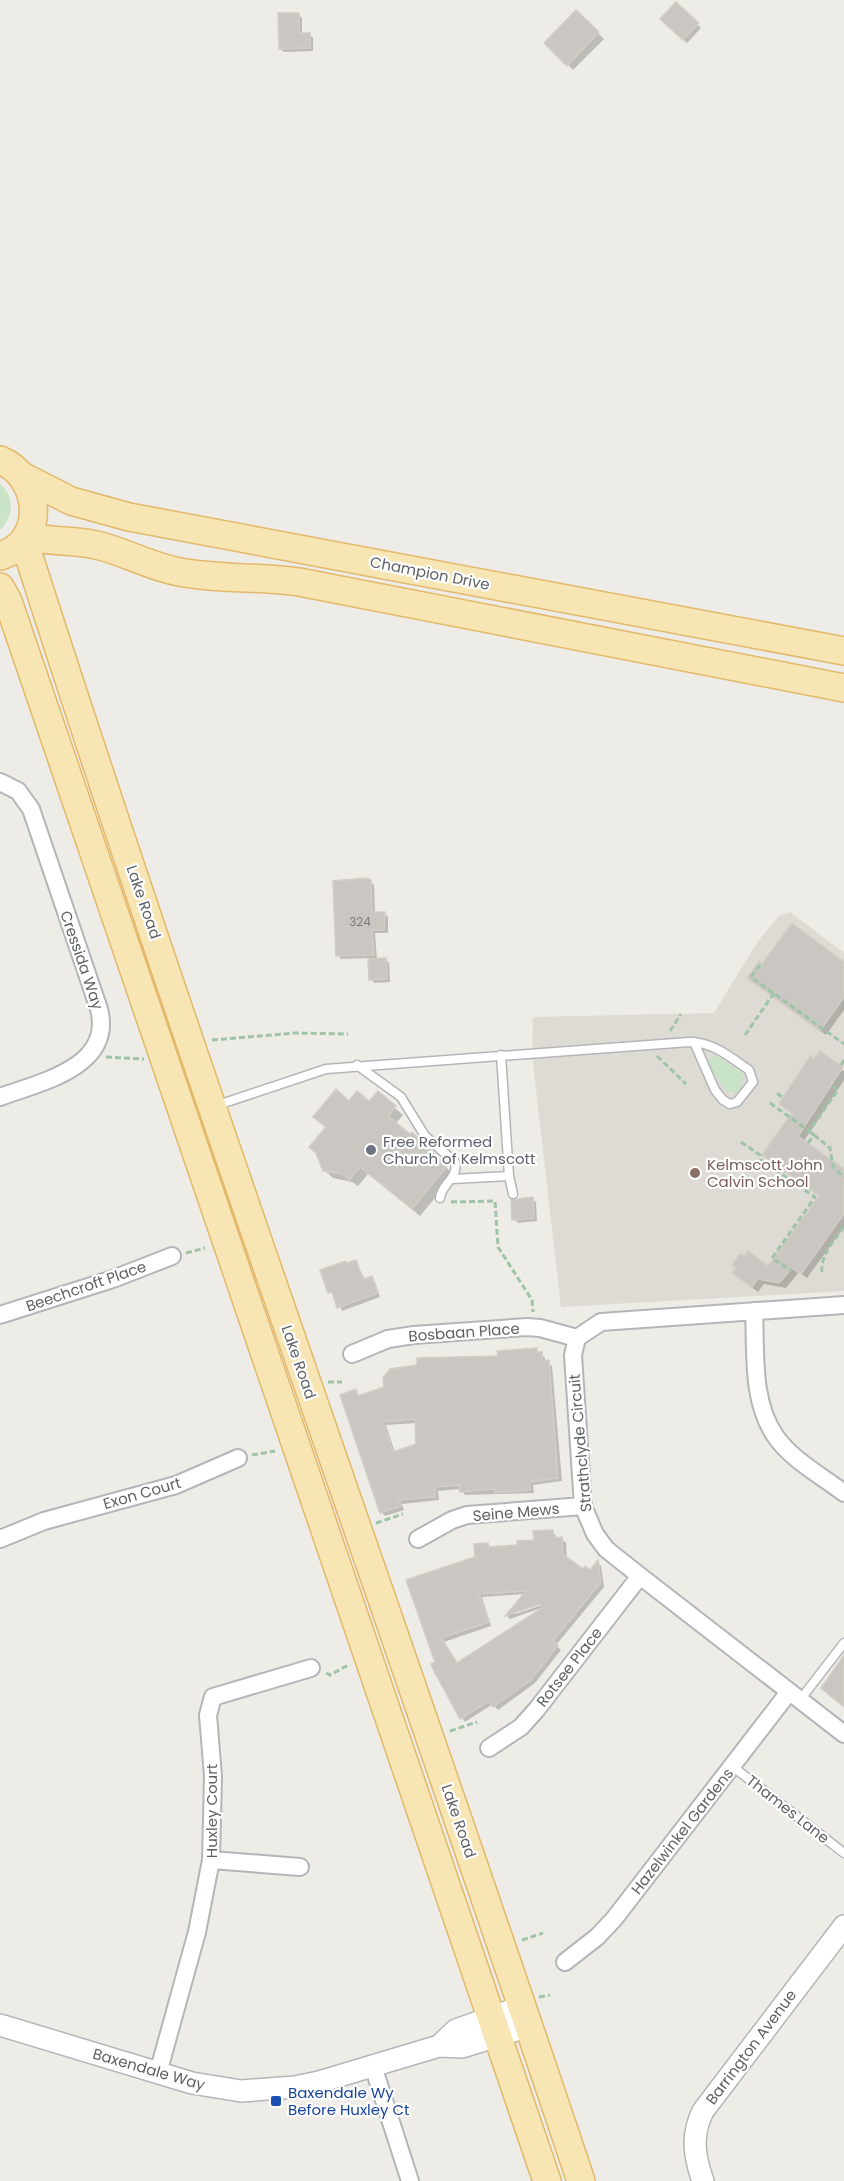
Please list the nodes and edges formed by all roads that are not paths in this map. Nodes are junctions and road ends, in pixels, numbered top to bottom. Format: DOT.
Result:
graph roads {
  1 [pos="7,463"];
  2 [pos="26,538"];
  3 [pos="0,556"];
  4 [pos="0,587"];
  5 [pos="844,651"];
  6 [pos="844,688"];
  7 [pos="0,782"];
  8 [pos="694,1042"];
  9 [pos="501,1055"];
  10 [pos="357,1065"];
  11 [pos="0,1097"];
  12 [pos="212,1107"];
  13 [pos="183,1116"];
  14 [pos="509,1176"];
  15 [pos="452,1179"];
  16 [pos="513,1194"];
  17 [pos="440,1198"];
  18 [pos="172,1256"];
  19 [pos="844,1305"];
  20 [pos="754,1311"];
  21 [pos="0,1315"];
  22 [pos="577,1338"];
  23 [pos="352,1354"];
  24 [pos="238,1458"];
  25 [pos="844,1493"];
  26 [pos="583,1506"];
  27 [pos="0,1539"];
  28 [pos="418,1539"];
  29 [pos="640,1576"];
  30 [pos="844,1643"];
  31 [pos="311,1668"];
  32 [pos="794,1696"];
  33 [pos="844,1734"];
  34 [pos="489,1748"];
  35 [pos="732,1766"];
  36 [pos="844,1853"];
  37 [pos="211,1860"];
  38 [pos="300,1867"];
  39 [pos="844,1926"];
  40 [pos="566,1962"];
  41 [pos="526,2016"];
  42 [pos="0,2025"];
  43 [pos="495,2026"];
  44 [pos="373,2066"];
  45 [pos="159,2073"];
  46 [pos="410,2181"];
  47 [pos="547,2181"];
  48 [pos="581,2181"];
  49 [pos="703,2181"];
  1 -- 2 [label="main road"];
  1 -- 5 [label="main road, Champion Drive"];
  2 -- 3 [label="main road"];
  2 -- 6 [label="main road"];
  2 -- 12 [label="main road, Lake Road"];
  4 -- 13 [label="main road, Lake Road"];
  7 -- 11 [label="street, Cressida Way"];
  8 -- 8 [label="lane"];
  8 -- 9 [label="lane"];
  9 -- 10 [label="lane"];
  9 -- 14 [label="lane"];
  10 -- 12 [label="lane"];
  10 -- 15 [label="lane"];
  12 -- 13 [label="main road"];
  12 -- 41 [label="main road, Lake Road"];
  13 -- 43 [label="main road, Lake Road"];
  14 -- 15 [label="lane"];
  14 -- 16 [label="lane"];
  15 -- 17 [label="lane"];
  18 -- 21 [label="street, Beechcroft Place"];
  19 -- 20 [label="street"];
  20 -- 22 [label="street"];
  20 -- 25 [label="street"];
  22 -- 23 [label="street, Bosbaan Place"];
  22 -- 26 [label="street, Strathclyde Circuit"];
  24 -- 27 [label="street, Exon Court"];
  26 -- 28 [label="street, Seine Mews"];
  26 -- 29 [label="street, Strathclyde Circuit"];
  29 -- 32 [label="street, Strathclyde Circuit"];
  29 -- 34 [label="street, Rotsee Place"];
  30 -- 32 [label="lane"];
  31 -- 37 [label="street, Huxley Court"];
  32 -- 33 [label="street, Strathclyde Circuit"];
  32 -- 35 [label="street, Hazelwinkel Gardens"];
  35 -- 36 [label="lane, Thames Lane"];
  35 -- 40 [label="street, Hazelwinkel Gardens"];
  37 -- 38 [label="street"];
  37 -- 45 [label="street, Huxley Court"];
  39 -- 49 [label="street, Barrington Avenue"];
  41 -- 43 [label="street, Baxendale Way"];
  41 -- 48 [label="main road, Lake Road"];
  42 -- 45 [label="street, Baxendale Way"];
  43 -- 44 [label="street, Baxendale Way"];
  43 -- 47 [label="main road, Lake Road"];
  44 -- 45 [label="street, Baxendale Way"];
  44 -- 46 [label="street"];
}
